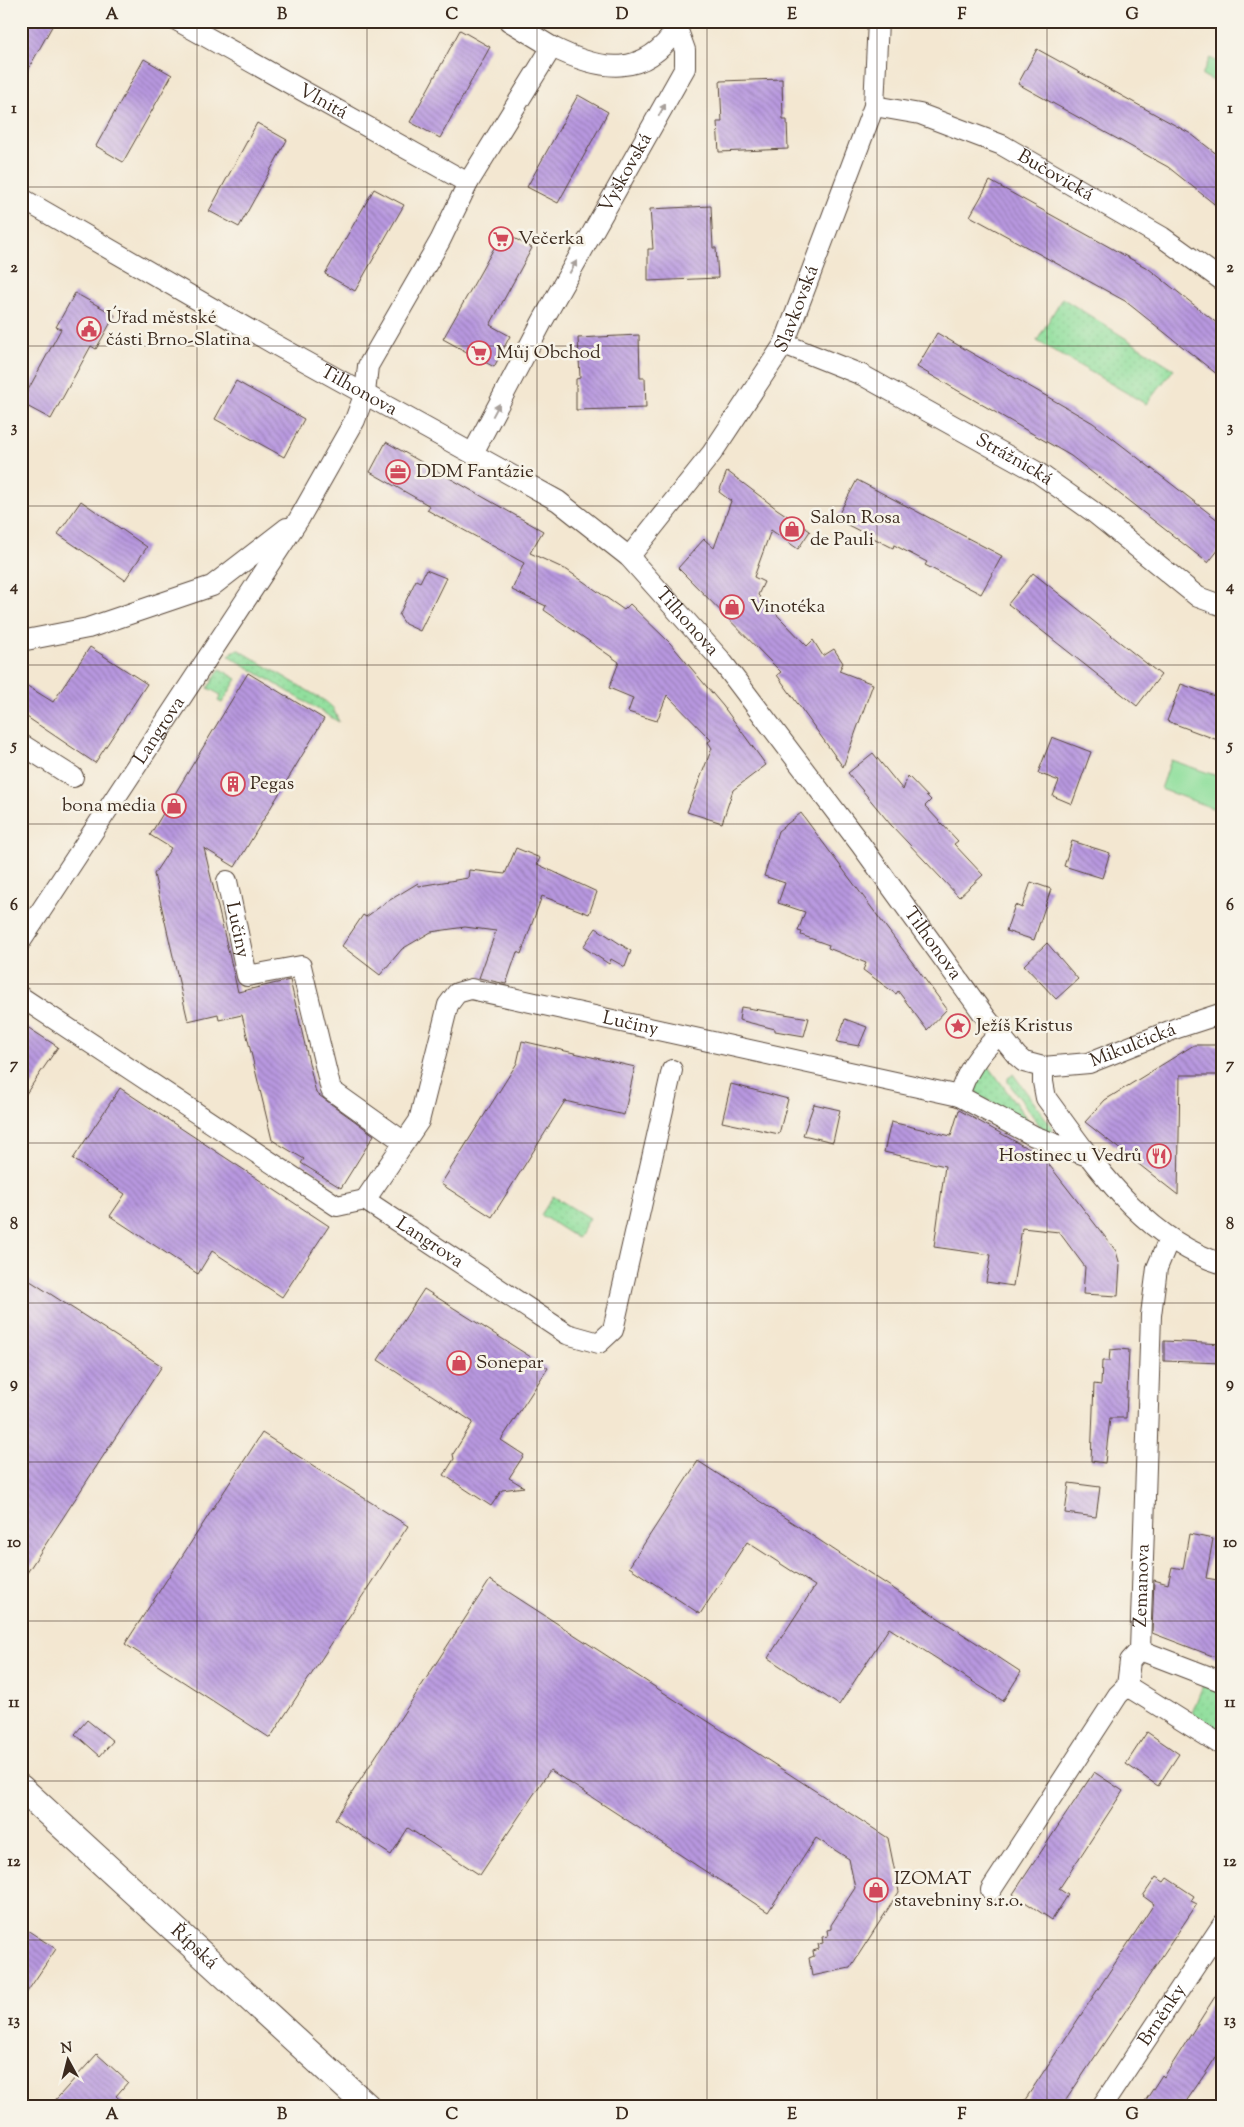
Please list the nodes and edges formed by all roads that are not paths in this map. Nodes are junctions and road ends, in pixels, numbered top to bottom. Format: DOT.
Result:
graph roads {
  1 [pos="178,21"];
  2 [pos="509,21"];
  3 [pos="878,21"];
  4 [pos="678,25"];
  5 [pos="552,47"];
  6 [pos="874,106"];
  7 [pos="468,183"];
  8 [pos="21,198"];
  9 [pos="1223,281"];
  10 [pos="784,344"];
  11 [pos="365,393"];
  12 [pos="473,453"];
  13 [pos="299,519"];
  14 [pos="629,557"];
  15 [pos="1223,606"];
  16 [pos="21,641"];
  17 [pos="21,744"];
  18 [pos="73,777"];
  19 [pos="227,881"];
  20 [pos="21,940"];
  21 [pos="21,997"];
  22 [pos="1223,1013"];
  23 [pos="999,1035"];
  24 [pos="1043,1067"];
  25 [pos="672,1070"];
  26 [pos="958,1096"];
  27 [pos="404,1142"];
  28 [pos="1090,1157"];
  29 [pos="364,1200"];
  30 [pos="1169,1239"];
  31 [pos="1223,1264"];
  32 [pos="1140,1650"];
  33 [pos="1223,1682"];
  34 [pos="1127,1686"];
  35 [pos="1223,1746"];
  36 [pos="21,1788"];
  37 [pos="991,1890"];
  38 [pos="1223,1924"];
  39 [pos="367,2106"];
  40 [pos="1102,2106"];
  1 -- 7 [label="street, Vlnitá"];
  2 -- 5 [label="street"];
  3 -- 6 [label="street, Slavkovská"];
  4 -- 5 [label="street"];
  12 -- 4 [label="street, Vyškovská, one-way"];
  5 -- 7 [label="street"];
  6 -- 9 [label="street, Bučovická"];
  6 -- 10 [label="street, Slavkovská"];
  7 -- 11 [label="street"];
  8 -- 11 [label="street, Tilhonova"];
  10 -- 14 [label="street, Slavkovská"];
  10 -- 15 [label="street, Strážnická"];
  11 -- 12 [label="street, Tilhonova"];
  11 -- 13 [label="street, Langrova"];
  12 -- 14 [label="street, Tilhonova"];
  13 -- 16 [label="street, Langrova"];
  13 -- 20 [label="street, Langrova"];
  14 -- 23 [label="street, Tilhonova"];
  17 -- 18 [label="street"];
  19 -- 27 [label="street, Lučiny"];
  21 -- 29 [label="street"];
  22 -- 24 [label="street, Mikulčická"];
  23 -- 24 [label="street, Tilhonova"];
  23 -- 26 [label="street"];
  24 -- 28 [label="street"];
  25 -- 29 [label="street, Langrova"];
  26 -- 27 [label="street, Lučiny"];
  26 -- 28 [label="street, Lučiny"];
  27 -- 29 [label="street, Lučiny"];
  28 -- 30 [label="street"];
  30 -- 31 [label="street"];
  30 -- 32 [label="street, Zemanova"];
  32 -- 33 [label="street"];
  32 -- 34 [label="street, Zemanova"];
  34 -- 35 [label="street"];
  34 -- 37 [label="street"];
  36 -- 39 [label="street, Řípská"];
  38 -- 40 [label="street, Brněnky"];
}
